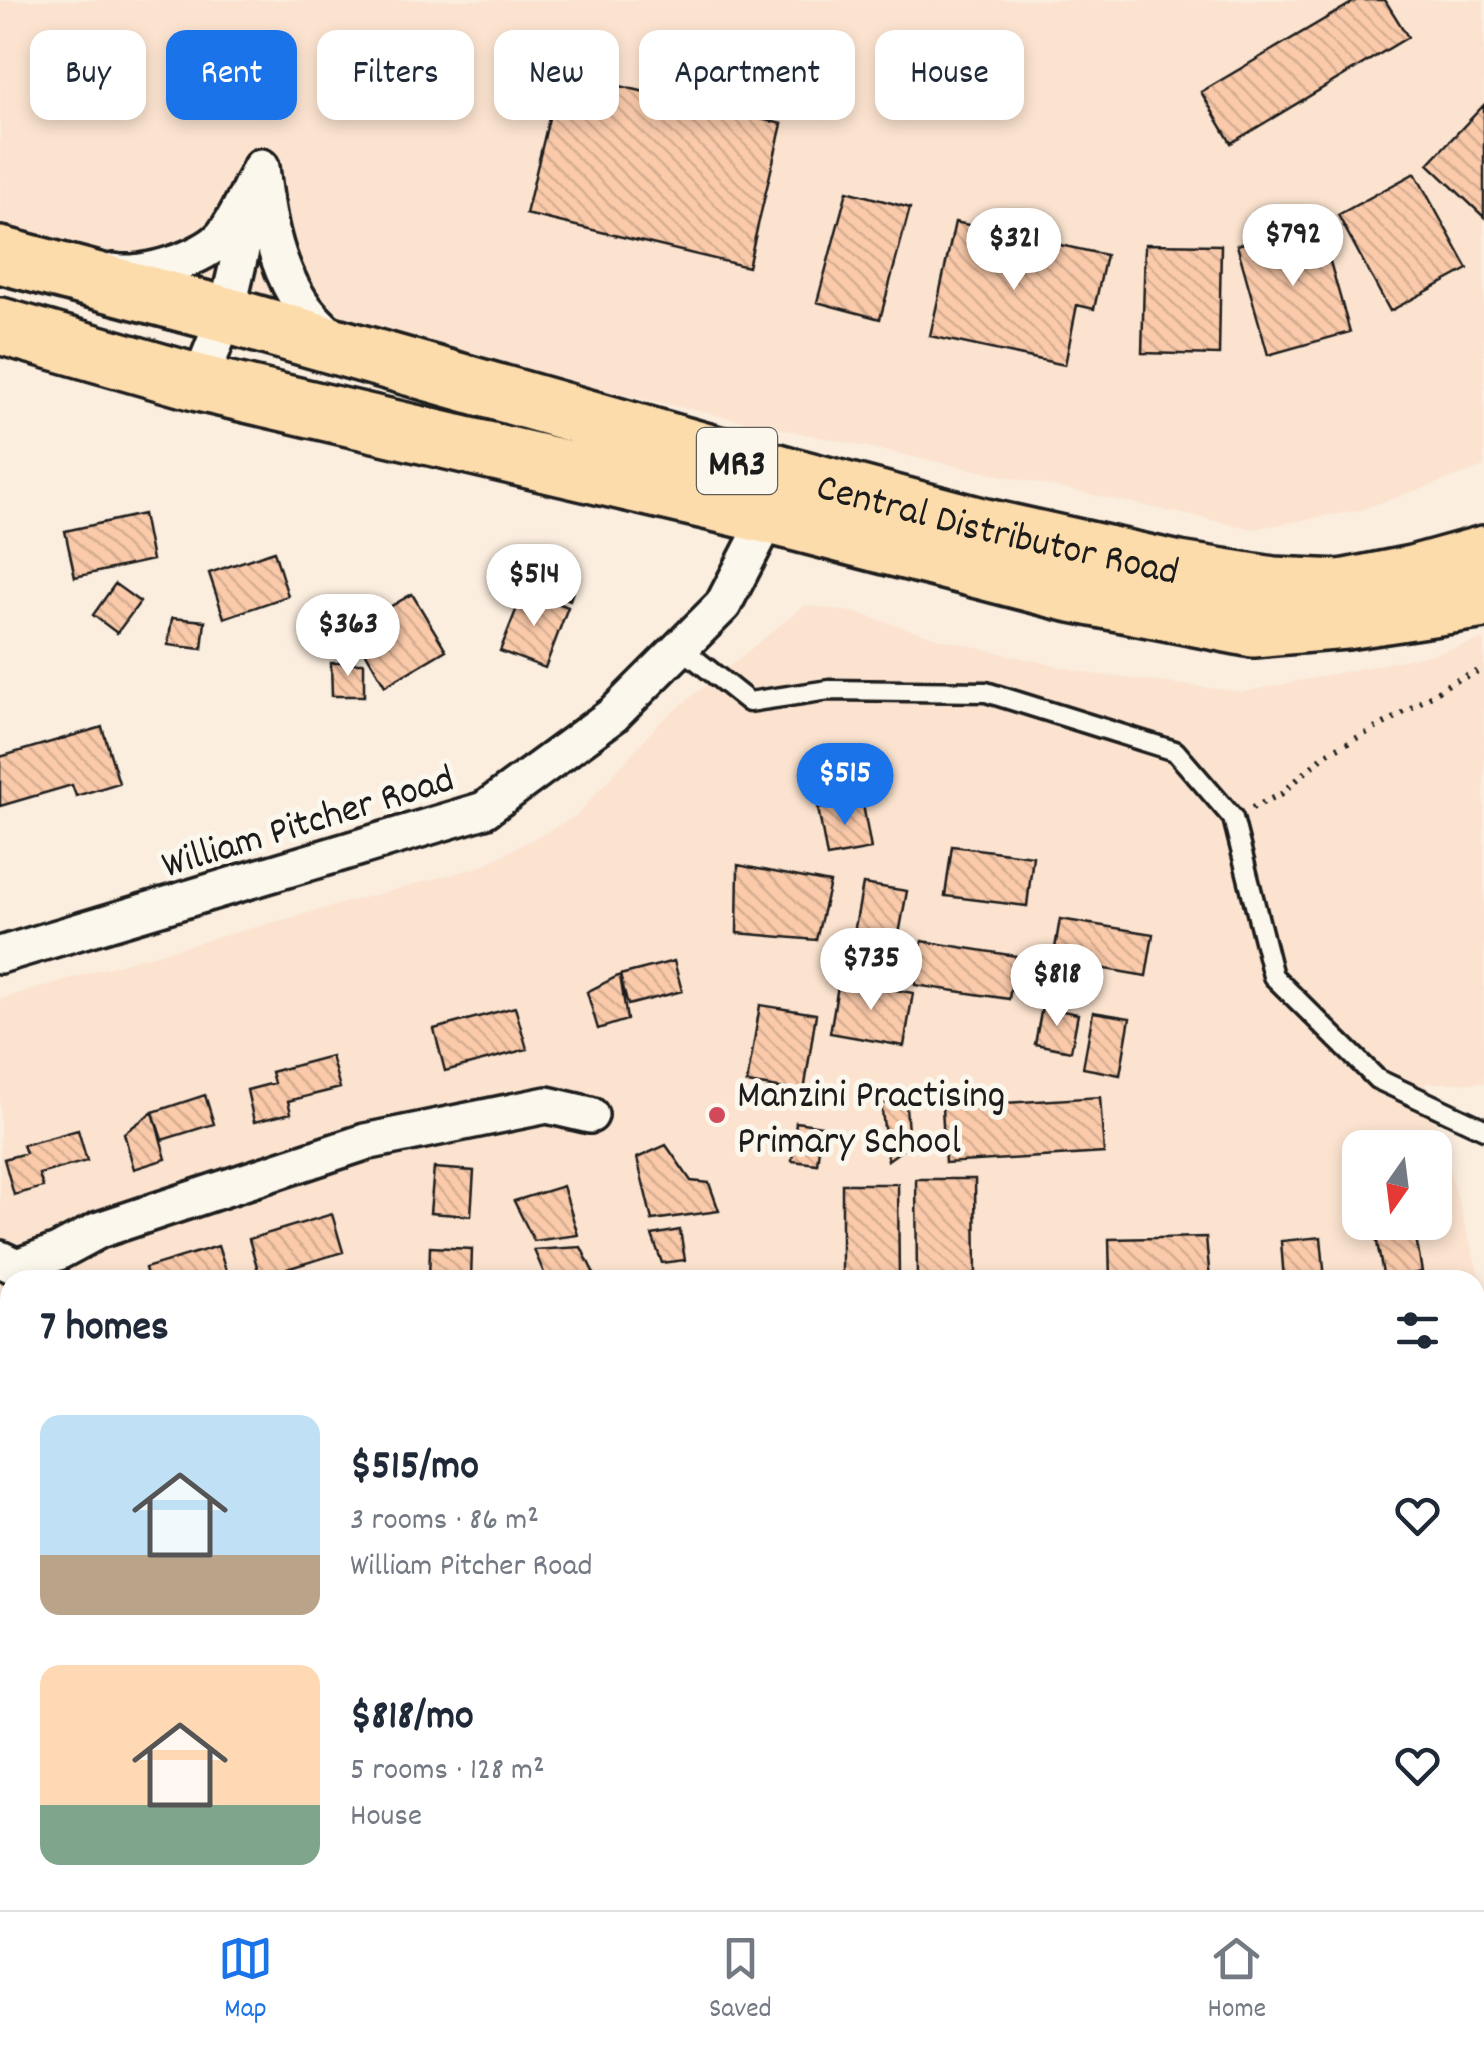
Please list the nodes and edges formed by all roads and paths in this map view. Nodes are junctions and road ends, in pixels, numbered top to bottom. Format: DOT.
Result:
graph roads {
  1 [pos="261,166"];
  2 [pos="0,252"];
  3 [pos="226,316"];
  4 [pos="0,326"];
  5 [pos="344,349"];
  6 [pos="199,383"];
  7 [pos="779,495"];
  8 [pos="1484,554"];
  9 [pos="1484,600"];
  10 [pos="680,647"];
  11 [pos="1484,669"];
  12 [pos="1233,818"];
  13 [pos="0,955"];
  14 [pos="590,1116"];
  15 [pos="1484,1129"];
  16 [pos="0,1259"];
  1 -- 2 [label="street"];
  1 -- 3 [label="street"];
  1 -- 5 [label="street"];
  2 -- 3 [label="highway, Central Distributor Road / MR3"];
  3 -- 5 [label="highway, Central Distributor Road / MR3"];
  3 -- 6 [label="street"];
  4 -- 6 [label="highway, Central Distributor Road / MR3"];
  5 -- 7 [label="highway, Central Distributor Road / MR3"];
  6 -- 7 [label="highway, Central Distributor Road / MR3"];
  7 -- 8 [label="highway, Central Distributor Road / MR3"];
  7 -- 9 [label="highway, Central Distributor Road / MR3"];
  7 -- 10 [label="street, William Pitcher Road"];
  10 -- 12 [label="lane"];
  10 -- 13 [label="street, William Pitcher Road"];
  11 -- 12 [label="path"];
  12 -- 15 [label="lane"];
  14 -- 16 [label="street"];
}
